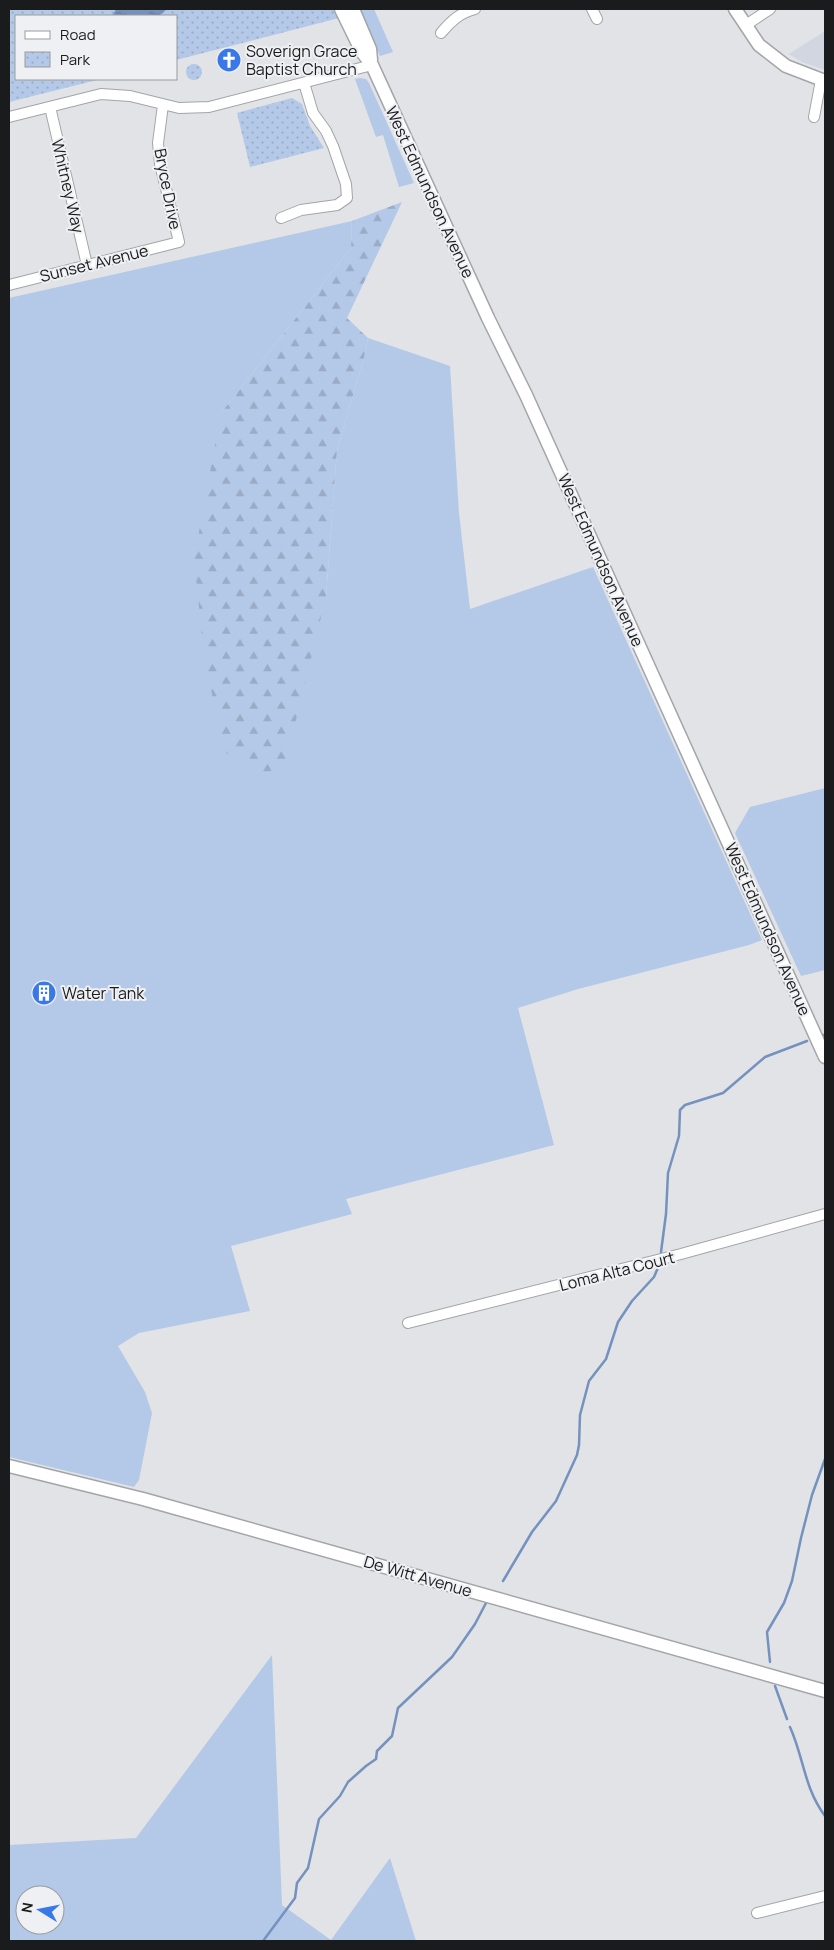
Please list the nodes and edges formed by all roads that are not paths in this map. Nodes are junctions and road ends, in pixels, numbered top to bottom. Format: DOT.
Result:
graph roads {
  1 [pos="341,9"];
  2 [pos="353,9"];
  3 [pos="475,9"];
  4 [pos="592,9"];
  5 [pos="735,9"];
  6 [pos="770,9"];
  7 [pos="597,18"];
  8 [pos="746,25"];
  9 [pos="441,33"];
  10 [pos="372,65"];
  11 [pos="823,81"];
  12 [pos="304,83"];
  13 [pos="163,105"];
  14 [pos="50,106"];
  15 [pos="9,116"];
  16 [pos="814,117"];
  17 [pos="281,218"];
  18 [pos="179,242"];
  19 [pos="86,265"];
  20 [pos="9,285"];
  21 [pos="825,1057"];
  22 [pos="825,1214"];
  23 [pos="408,1323"];
  24 [pos="9,1466"];
  25 [pos="825,1691"];
  26 [pos="825,1896"];
  27 [pos="758,1912"];
  1 -- 10 [label="street, West Edmundson Avenue"];
  2 -- 10 [label="street, West Edmundson Avenue"];
  3 -- 9 [label="street"];
  4 -- 7 [label="street"];
  5 -- 8 [label="street"];
  6 -- 8 [label="street"];
  8 -- 11 [label="street"];
  10 -- 12 [label="street"];
  10 -- 21 [label="street, West Edmundson Avenue"];
  11 -- 16 [label="street"];
  12 -- 13 [label="street"];
  12 -- 17 [label="street"];
  13 -- 14 [label="street"];
  13 -- 18 [label="street, Bryce Drive"];
  14 -- 15 [label="street"];
  14 -- 19 [label="street, Whitney Way"];
  18 -- 19 [label="street, Sunset Avenue"];
  19 -- 20 [label="street, Sunset Avenue"];
  22 -- 23 [label="street, Loma Alta Court"];
  24 -- 25 [label="street, De Witt Avenue"];
  26 -- 27 [label="street"];
}
